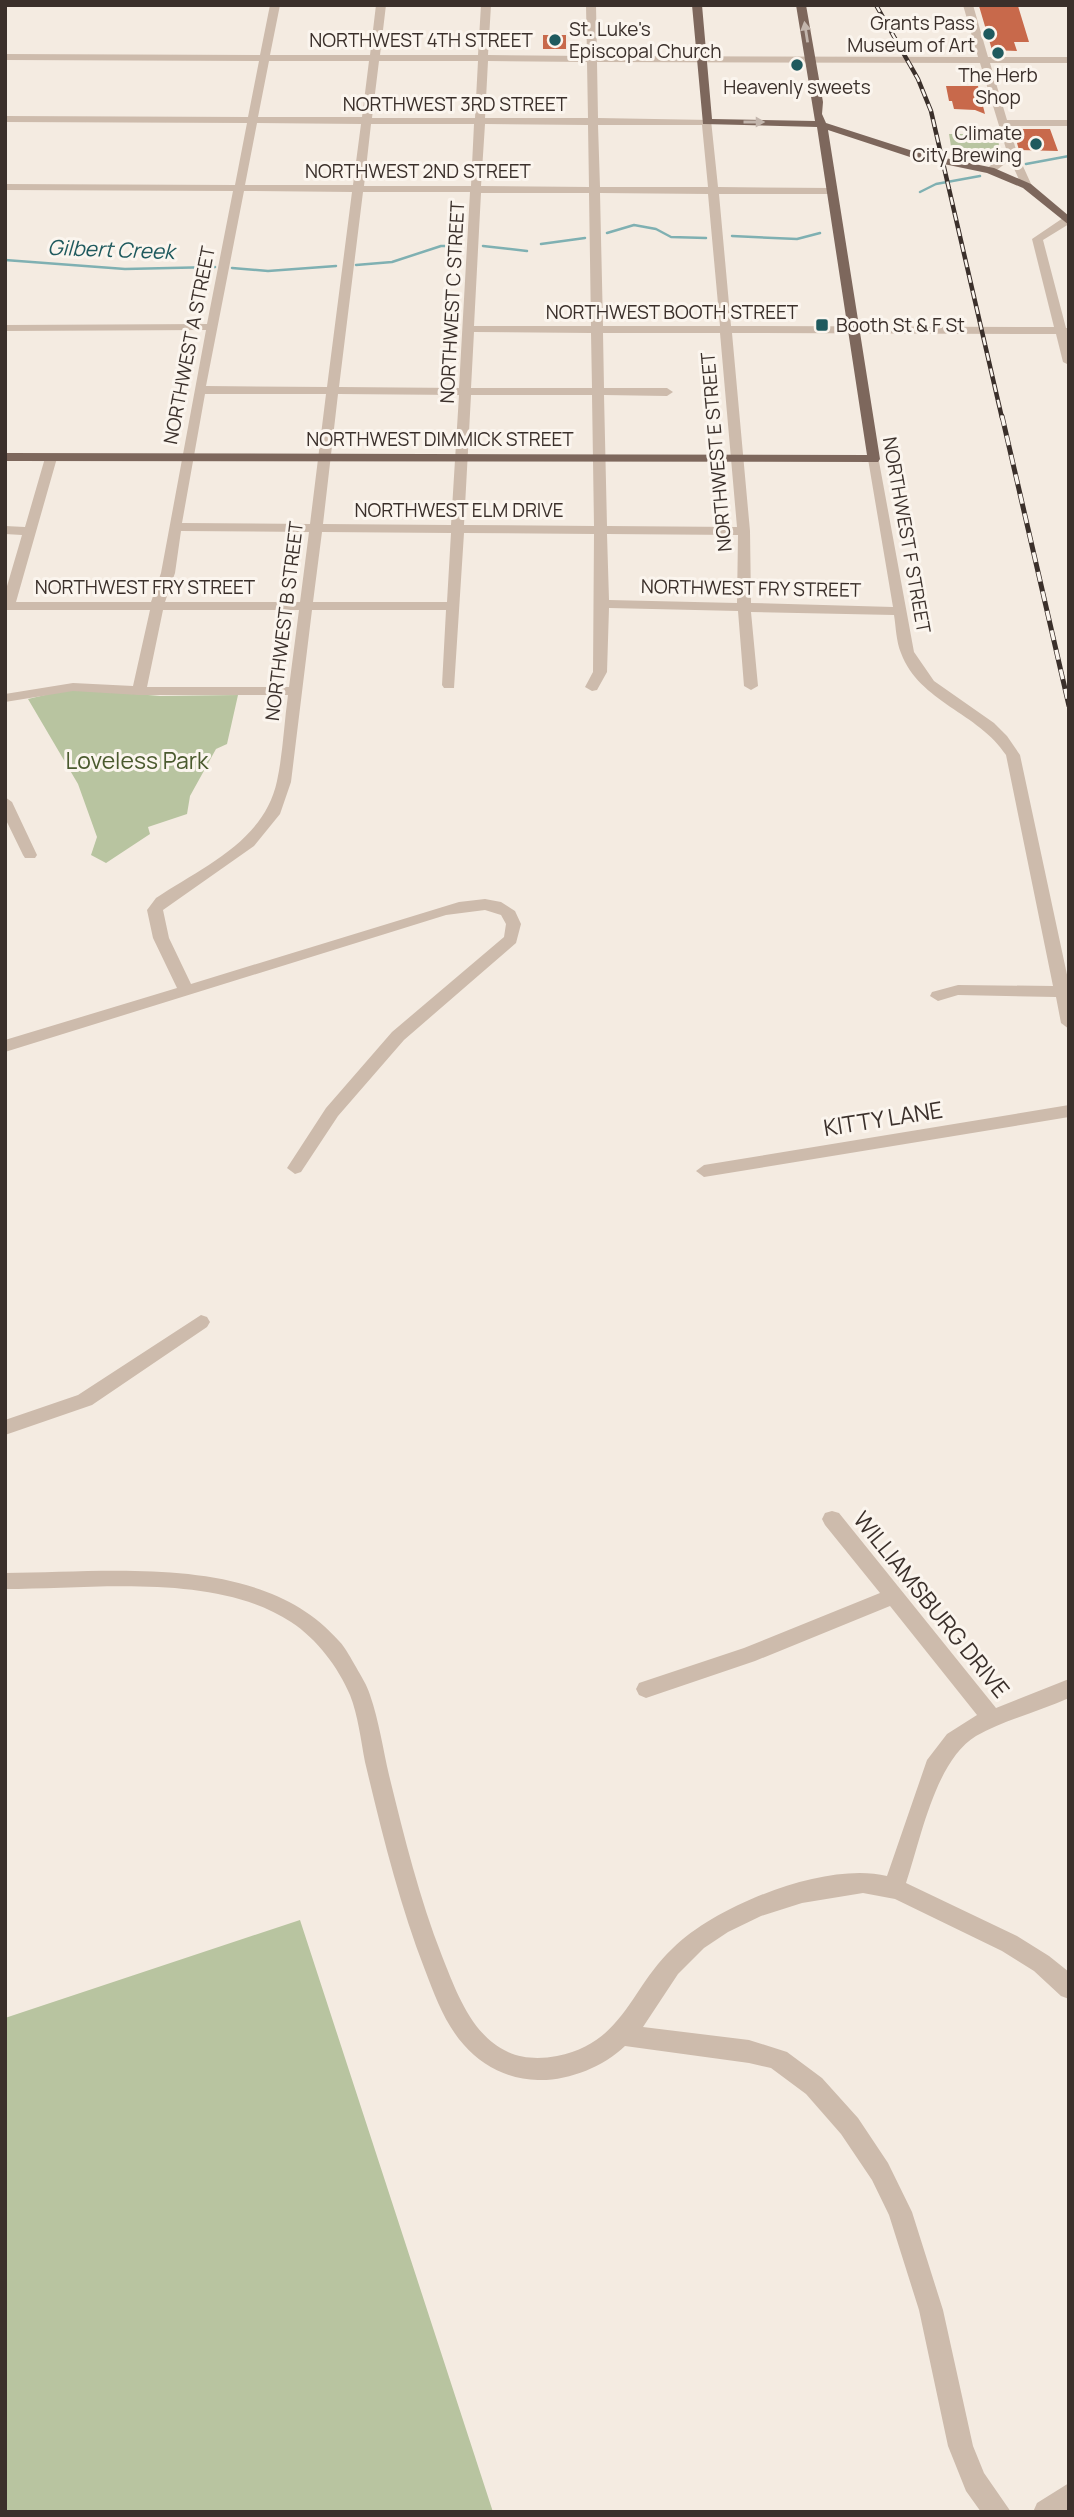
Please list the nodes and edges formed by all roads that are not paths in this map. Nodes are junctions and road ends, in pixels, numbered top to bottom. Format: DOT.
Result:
graph roads {
  1 [pos="275,5"];
  2 [pos="381,5"];
  3 [pos="486,5"];
  4 [pos="591,5"];
  5 [pos="697,5"];
  6 [pos="801,5"];
  7 [pos="968,5"];
  8 [pos="5,57"];
  9 [pos="265,57"];
  10 [pos="374,57"];
  11 [pos="483,58"];
  12 [pos="592,58"];
  13 [pos="702,58"];
  14 [pos="810,59"];
  15 [pos="983,60"];
  16 [pos="1069,60"];
  17 [pos="818,102"];
  18 [pos="5,119"];
  19 [pos="252,120"];
  20 [pos="367,121"];
  21 [pos="480,121"];
  22 [pos="819,121"];
  23 [pos="593,122"];
  24 [pos="707,122"];
  25 [pos="1002,123"];
  26 [pos="1069,123"];
  27 [pos="852,135"];
  28 [pos="823,140"];
  29 [pos="901,152"];
  30 [pos="1012,153"];
  31 [pos="990,170"];
  32 [pos="5,187"];
  33 [pos="1027,187"];
  34 [pos="239,188"];
  35 [pos="358,188"];
  36 [pos="476,189"];
  37 [pos="594,189"];
  38 [pos="713,190"];
  39 [pos="831,191"];
  40 [pos="1068,221"];
  41 [pos="212,327"];
  42 [pos="5,328"];
  43 [pos="469,329"];
  44 [pos="598,330"];
  45 [pos="725,330"];
  46 [pos="855,331"];
  47 [pos="1064,331"];
  48 [pos="1069,362"];
  49 [pos="200,390"];
  50 [pos="333,390"];
  51 [pos="465,391"];
  52 [pos="598,392"];
  53 [pos="667,392"];
  54 [pos="5,457"];
  55 [pos="186,457"];
  56 [pos="323,457"];
  57 [pos="51,458"];
  58 [pos="462,458"];
  59 [pos="737,459"];
  60 [pos="599,460"];
  61 [pos="874,460"];
  62 [pos="175,527"];
  63 [pos="316,528"];
  64 [pos="458,529"];
  65 [pos="5,530"];
  66 [pos="600,530"];
  67 [pos="29,531"];
  68 [pos="744,531"];
  69 [pos="601,604"];
  70 [pos="7,606"];
  71 [pos="157,606"];
  72 [pos="305,606"];
  73 [pos="453,607"];
  74 [pos="744,607"];
  75 [pos="900,611"];
  76 [pos="449,685"];
  77 [pos="751,686"];
  78 [pos="592,687"];
  79 [pos="139,691"];
  80 [pos="295,691"];
  81 [pos="5,698"];
  82 [pos="6,805"];
  83 [pos="30,855"];
  84 [pos="186,991"];
  85 [pos="1061,992"];
  86 [pos="938,996"];
  87 [pos="1069,1023"];
  88 [pos="5,1046"];
  89 [pos="1069,1111"];
  90 [pos="295,1168"];
  91 [pos="704,1171"];
  92 [pos="201,1322"];
  93 [pos="5,1428"];
  94 [pos="832,1519"];
  95 [pos="5,1581"];
  96 [pos="894,1596"];
  97 [pos="1069,1688"];
  98 [pos="646,1689"];
  99 [pos="993,1720"];
  100 [pos="894,1888"];
  101 [pos="1069,1988"];
  102 [pos="622,2035"];
  103 [pos="1069,2496"];
  104 [pos="998,2512"];
  105 [pos="1046,2512"];
  1 -- 9 [label="street, NORTHWEST A STREET"];
  2 -- 10 [label="street, NORTHWEST B STREET"];
  3 -- 11 [label="street, NORTHWEST C STREET"];
  4 -- 12 [label="street"];
  5 -- 13 [label="main road, NORTHWEST E STREET"];
  14 -- 6 [label="main road, NORTHWEST F STREET, one-way"];
  7 -- 15 [label="street"];
  8 -- 9 [label="street, NORTHWEST 4TH STREET"];
  9 -- 10 [label="street, NORTHWEST 4TH STREET"];
  9 -- 19 [label="street, NORTHWEST A STREET"];
  10 -- 11 [label="street, NORTHWEST 4TH STREET"];
  10 -- 20 [label="street, NORTHWEST B STREET"];
  11 -- 12 [label="street, NORTHWEST 4TH STREET"];
  11 -- 21 [label="street, NORTHWEST C STREET"];
  12 -- 13 [label="street, NORTHWEST 4TH STREET"];
  12 -- 23 [label="street"];
  13 -- 14 [label="street, NORTHWEST 4TH STREET"];
  13 -- 24 [label="main road, NORTHWEST E STREET"];
  14 -- 15 [label="street, NORTHWEST 4TH STREET"];
  14 -- 17 [label="main road, NORTHWEST F STREET"];
  15 -- 16 [label="street, NORTHWEST 4TH STREET"];
  15 -- 25 [label="street"];
  17 -- 22 [label="main road, NORTHWEST F STREET"];
  17 -- 29 [label="main road, NORTHWEST 3RD STREET"];
  18 -- 19 [label="street, NORTHWEST 3RD STREET"];
  19 -- 20 [label="street, NORTHWEST 3RD STREET"];
  19 -- 34 [label="street, NORTHWEST A STREET"];
  20 -- 21 [label="street, NORTHWEST 3RD STREET"];
  20 -- 35 [label="street, NORTHWEST B STREET"];
  21 -- 23 [label="street, NORTHWEST 3RD STREET"];
  21 -- 36 [label="street, NORTHWEST C STREET"];
  24 -- 22 [label="main road, NORTHWEST 3RD STREET, one-way"];
  22 -- 27 [label="main road, NORTHWEST 3RD STREET"];
  22 -- 28 [label="main road, NORTHWEST F STREET"];
  23 -- 24 [label="street, NORTHWEST 3RD STREET"];
  23 -- 37 [label="street"];
  24 -- 38 [label="street, NORTHWEST E STREET"];
  25 -- 26 [label="street"];
  25 -- 30 [label="street"];
  27 -- 28 [label="main road"];
  27 -- 29 [label="main road, NORTHWEST 3RD STREET"];
  28 -- 39 [label="main road, NORTHWEST F STREET"];
  29 -- 31 [label="main road, NORTHWEST 3RD STREET"];
  30 -- 31 [label="street"];
  30 -- 33 [label="street"];
  31 -- 33 [label="main road, NORTHWEST 3RD STREET"];
  32 -- 34 [label="street, NORTHWEST 2ND STREET"];
  33 -- 40 [label="main road, NORTHWEST 3RD STREET"];
  34 -- 35 [label="street, NORTHWEST 2ND STREET"];
  34 -- 41 [label="street, NORTHWEST A STREET"];
  35 -- 36 [label="street, NORTHWEST 2ND STREET"];
  35 -- 50 [label="street, NORTHWEST B STREET"];
  36 -- 37 [label="street, NORTHWEST 2ND STREET"];
  36 -- 43 [label="street, NORTHWEST C STREET"];
  37 -- 38 [label="street, NORTHWEST 2ND STREET"];
  37 -- 44 [label="street"];
  38 -- 39 [label="street, NORTHWEST 2ND STREET"];
  38 -- 45 [label="street, NORTHWEST E STREET"];
  39 -- 46 [label="main road, NORTHWEST F STREET"];
  40 -- 47 [label="street"];
  41 -- 42 [label="street"];
  41 -- 49 [label="street, NORTHWEST A STREET"];
  43 -- 44 [label="street, NORTHWEST BOOTH STREET"];
  43 -- 51 [label="street, NORTHWEST C STREET"];
  44 -- 45 [label="street, NORTHWEST BOOTH STREET"];
  44 -- 52 [label="street"];
  45 -- 46 [label="street, NORTHWEST BOOTH STREET"];
  45 -- 59 [label="street, NORTHWEST E STREET"];
  46 -- 47 [label="street, NORTHWEST BOOTH STREET"];
  46 -- 61 [label="main road, NORTHWEST F STREET"];
  47 -- 48 [label="street"];
  49 -- 50 [label="street"];
  49 -- 55 [label="street, NORTHWEST A STREET"];
  50 -- 51 [label="street"];
  50 -- 56 [label="street, NORTHWEST B STREET"];
  51 -- 52 [label="street"];
  51 -- 58 [label="street, NORTHWEST C STREET"];
  52 -- 53 [label="street"];
  52 -- 60 [label="street"];
  54 -- 57 [label="main road, NORTHWEST DIMMICK STREET"];
  55 -- 56 [label="main road, NORTHWEST DIMMICK STREET"];
  55 -- 57 [label="main road, NORTHWEST DIMMICK STREET"];
  55 -- 62 [label="street, NORTHWEST A STREET"];
  56 -- 58 [label="main road, NORTHWEST DIMMICK STREET"];
  56 -- 63 [label="street, NORTHWEST B STREET"];
  57 -- 67 [label="street"];
  58 -- 60 [label="main road, NORTHWEST DIMMICK STREET"];
  58 -- 64 [label="street, NORTHWEST C STREET"];
  59 -- 60 [label="main road, NORTHWEST DIMMICK STREET"];
  59 -- 61 [label="main road, NORTHWEST DIMMICK STREET"];
  59 -- 68 [label="street, NORTHWEST E STREET"];
  60 -- 66 [label="street"];
  61 -- 75 [label="street, NORTHWEST F STREET"];
  62 -- 63 [label="street, NORTHWEST ELM DRIVE"];
  62 -- 71 [label="street, NORTHWEST A STREET"];
  63 -- 64 [label="street, NORTHWEST ELM DRIVE"];
  63 -- 72 [label="street, NORTHWEST B STREET"];
  64 -- 66 [label="street, NORTHWEST ELM DRIVE"];
  64 -- 73 [label="street, NORTHWEST C STREET"];
  65 -- 67 [label="street"];
  66 -- 68 [label="street, NORTHWEST ELM DRIVE"];
  66 -- 69 [label="street"];
  67 -- 70 [label="street"];
  68 -- 74 [label="street, NORTHWEST E STREET"];
  69 -- 74 [label="street, NORTHWEST FRY STREET"];
  69 -- 78 [label="street"];
  70 -- 71 [label="street, NORTHWEST FRY STREET"];
  71 -- 72 [label="street, NORTHWEST FRY STREET"];
  71 -- 79 [label="street, NORTHWEST A STREET"];
  72 -- 73 [label="street, NORTHWEST FRY STREET"];
  72 -- 80 [label="street, NORTHWEST B STREET"];
  73 -- 76 [label="street, NORTHWEST C STREET"];
  74 -- 75 [label="street, NORTHWEST FRY STREET"];
  74 -- 77 [label="street, NORTHWEST E STREET"];
  75 -- 85 [label="street, NORTHWEST F STREET"];
  79 -- 80 [label="street"];
  79 -- 81 [label="street"];
  80 -- 84 [label="street, NORTHWEST B STREET"];
  82 -- 83 [label="street"];
  84 -- 88 [label="street"];
  84 -- 90 [label="street"];
  85 -- 86 [label="street"];
  85 -- 87 [label="street, NORTHWEST F STREET"];
  89 -- 91 [label="street, KITTY LANE"];
  92 -- 93 [label="street"];
  94 -- 96 [label="street, WILLIAMSBURG DRIVE"];
  95 -- 102 [label="street"];
  96 -- 98 [label="street"];
  96 -- 99 [label="street, WILLIAMSBURG DRIVE"];
  97 -- 99 [label="street"];
  99 -- 100 [label="street"];
  100 -- 101 [label="street"];
  100 -- 102 [label="street"];
  102 -- 104 [label="street"];
  103 -- 105 [label="street"];
}
